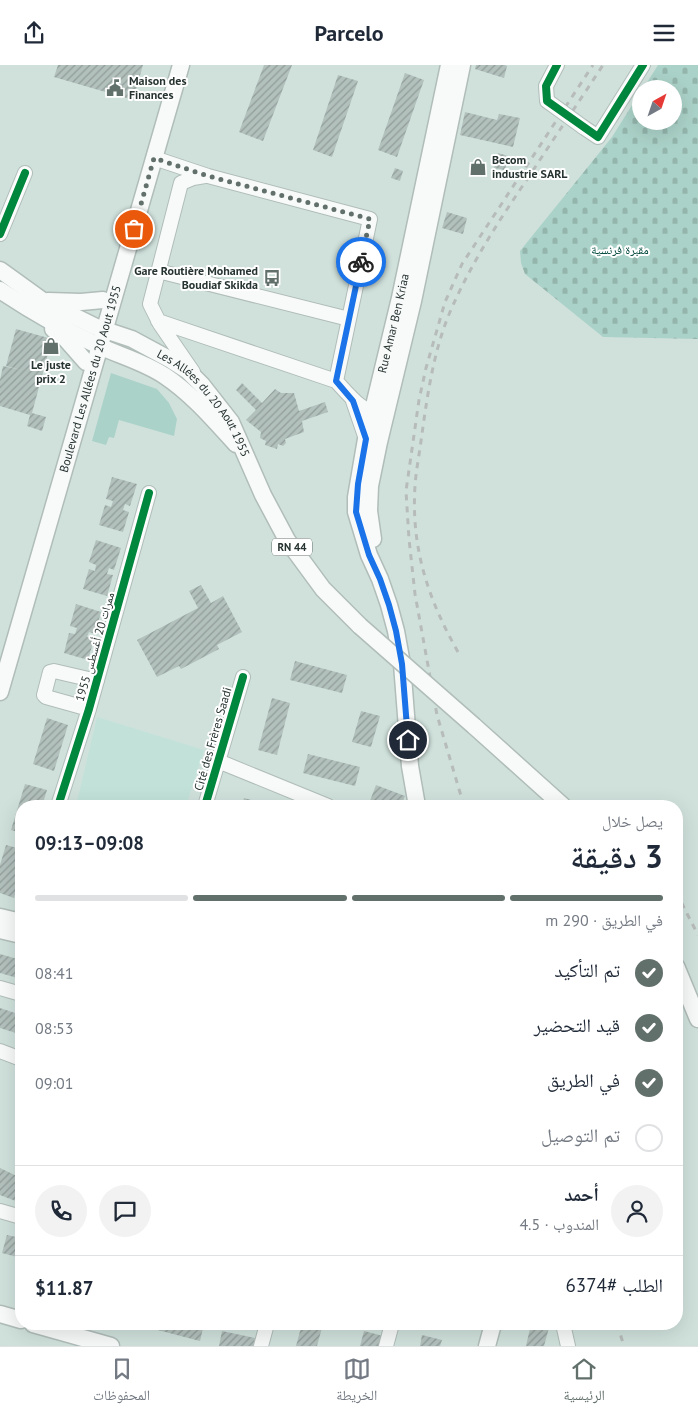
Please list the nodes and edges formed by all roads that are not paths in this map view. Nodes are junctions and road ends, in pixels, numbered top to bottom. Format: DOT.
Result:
graph roads {
  1 [pos="172,65"];
  2 [pos="181,65"];
  3 [pos="449,65"];
  4 [pos="462,65"];
  5 [pos="557,65"];
  6 [pos="643,65"];
  7 [pos="154,158"];
  8 [pos="25,173"];
  9 [pos="208,176"];
  10 [pos="0,234"];
  11 [pos="158,271"];
  12 [pos="1,275"];
  13 [pos="0,290"];
  14 [pos="35,305"];
  15 [pos="349,319"];
  16 [pos="158,321"];
  17 [pos="101,327"];
  18 [pos="127,356"];
  19 [pos="90,366"];
  20 [pos="336,381"];
  21 [pos="202,385"];
  22 [pos="353,401"];
  23 [pos="379,416"];
  24 [pos="366,439"];
  25 [pos="244,453"];
  26 [pos="149,493"];
  27 [pos="380,579"];
  28 [pos="0,659"];
  29 [pos="243,677"];
  30 [pos="97,681"];
  31 [pos="0,692"];
  32 [pos="89,709"];
  33 [pos="408,740"];
  34 [pos="218,761"];
  35 [pos="60,800"];
  36 [pos="207,800"];
  37 [pos="313,800"];
  38 [pos="416,800"];
  39 [pos="423,800"];
  40 [pos="556,800"];
  41 [pos="0,917"];
  42 [pos="15,924"];
  43 [pos="15,928"];
  44 [pos="0,930"];
  45 [pos="683,983"];
  46 [pos="0,989"];
  47 [pos="15,993"];
  48 [pos="698,1019"];
  49 [pos="0,1051"];
  50 [pos="15,1057"];
  51 [pos="0,1211"];
  52 [pos="15,1215"];
  53 [pos="0,1314"];
  54 [pos="15,1318"];
  55 [pos="66,1330"];
  56 [pos="265,1330"];
  57 [pos="390,1330"];
  58 [pos="491,1330"];
  59 [pos="502,1330"];
  60 [pos="564,1330"];
  61 [pos="111,1346"];
  62 [pos="261,1346"];
  63 [pos="386,1346"];
  64 [pos="487,1346"];
  65 [pos="498,1346"];
  66 [pos="568,1346"];
  1 -- 17 [label="main road, Boulevard Les Allées du 20 Aout 1955"];
  2 -- 7 [label="main road, Boulevard Les Allées du 20 Aout 1955"];
  3 -- 23 [label="main road, Rue Amar Ben Kriaa"];
  4 -- 23 [label="main road, Rue Amar Ben Kriaa"];
  5 -- 6 [label="street, bridge"];
  7 -- 9 [label="street"];
  7 -- 17 [label="main road, Boulevard Les Allées du 20 Aout 1955"];
  8 -- 10 [label="street"];
  9 -- 11 [label="street"];
  9 -- 15 [label="street"];
  11 -- 15 [label="street"];
  11 -- 16 [label="street"];
  12 -- 14 [label="main road"];
  13 -- 14 [label="main road"];
  14 -- 17 [label="main road"];
  14 -- 17 [label="main road"];
  14 -- 19 [label="main road"];
  15 -- 20 [label="street"];
  16 -- 20 [label="street"];
  16 -- 21 [label="street"];
  17 -- 18 [label="main road, Les Allées du 20 Aout 1955"];
  17 -- 19 [label="main road, Boulevard Les Allées du 20 Aout 1955"];
  17 -- 21 [label="main road, Les Allées du 20 Aout 1955"];
  18 -- 19 [label="main road, Les Allées du 20 Aout 1955"];
  18 -- 25 [label="main road, Les Allées du 20 Aout 1955"];
  19 -- 28 [label="main road, Boulevard Les Allées du 20 Aout 1955"];
  19 -- 31 [label="main road, Boulevard Les Allées du 20 Aout 1955"];
  20 -- 22 [label="street"];
  21 -- 25 [label="main road, Les Allées du 20 Aout 1955"];
  22 -- 23 [label="street"];
  22 -- 24 [label="street"];
  23 -- 24 [label="main road, Rue Amar Ben Kriaa"];
  23 -- 27 [label="main road, Rue Amar Ben Kriaa"];
  24 -- 27 [label="main road, Rue Amar Ben Kriaa"];
  25 -- 40 [label="main road, RN 44, bridge"];
  26 -- 30 [label="street, ممرات 20 أغسطس 1955"];
  27 -- 33 [label="main road, Rue Amar Ben Kriaa"];
  29 -- 34 [label="street, Cité des Frères Saadi"];
  30 -- 32 [label="street, ممرات 20 أغسطس 1955"];
  30 -- 32 [label="street"];
  32 -- 35 [label="street, ممرات 20 أغسطس 1955"];
  33 -- 38 [label="main road"];
  33 -- 39 [label="main road"];
  34 -- 36 [label="street, Cité des Frères Saadi"];
  34 -- 37 [label="street, Cité des Frères Saadi"];
  41 -- 42 [label="main road"];
  43 -- 44 [label="main road"];
  45 -- 48 [label="main road"];
  46 -- 47 [label="street"];
  49 -- 50 [label="street"];
  51 -- 52 [label="street"];
  53 -- 54 [label="main road"];
  55 -- 61 [label="main road"];
  56 -- 62 [label="street"];
  57 -- 63 [label="street"];
  58 -- 64 [label="main road"];
  59 -- 65 [label="main road"];
  60 -- 66 [label="street"];
}
